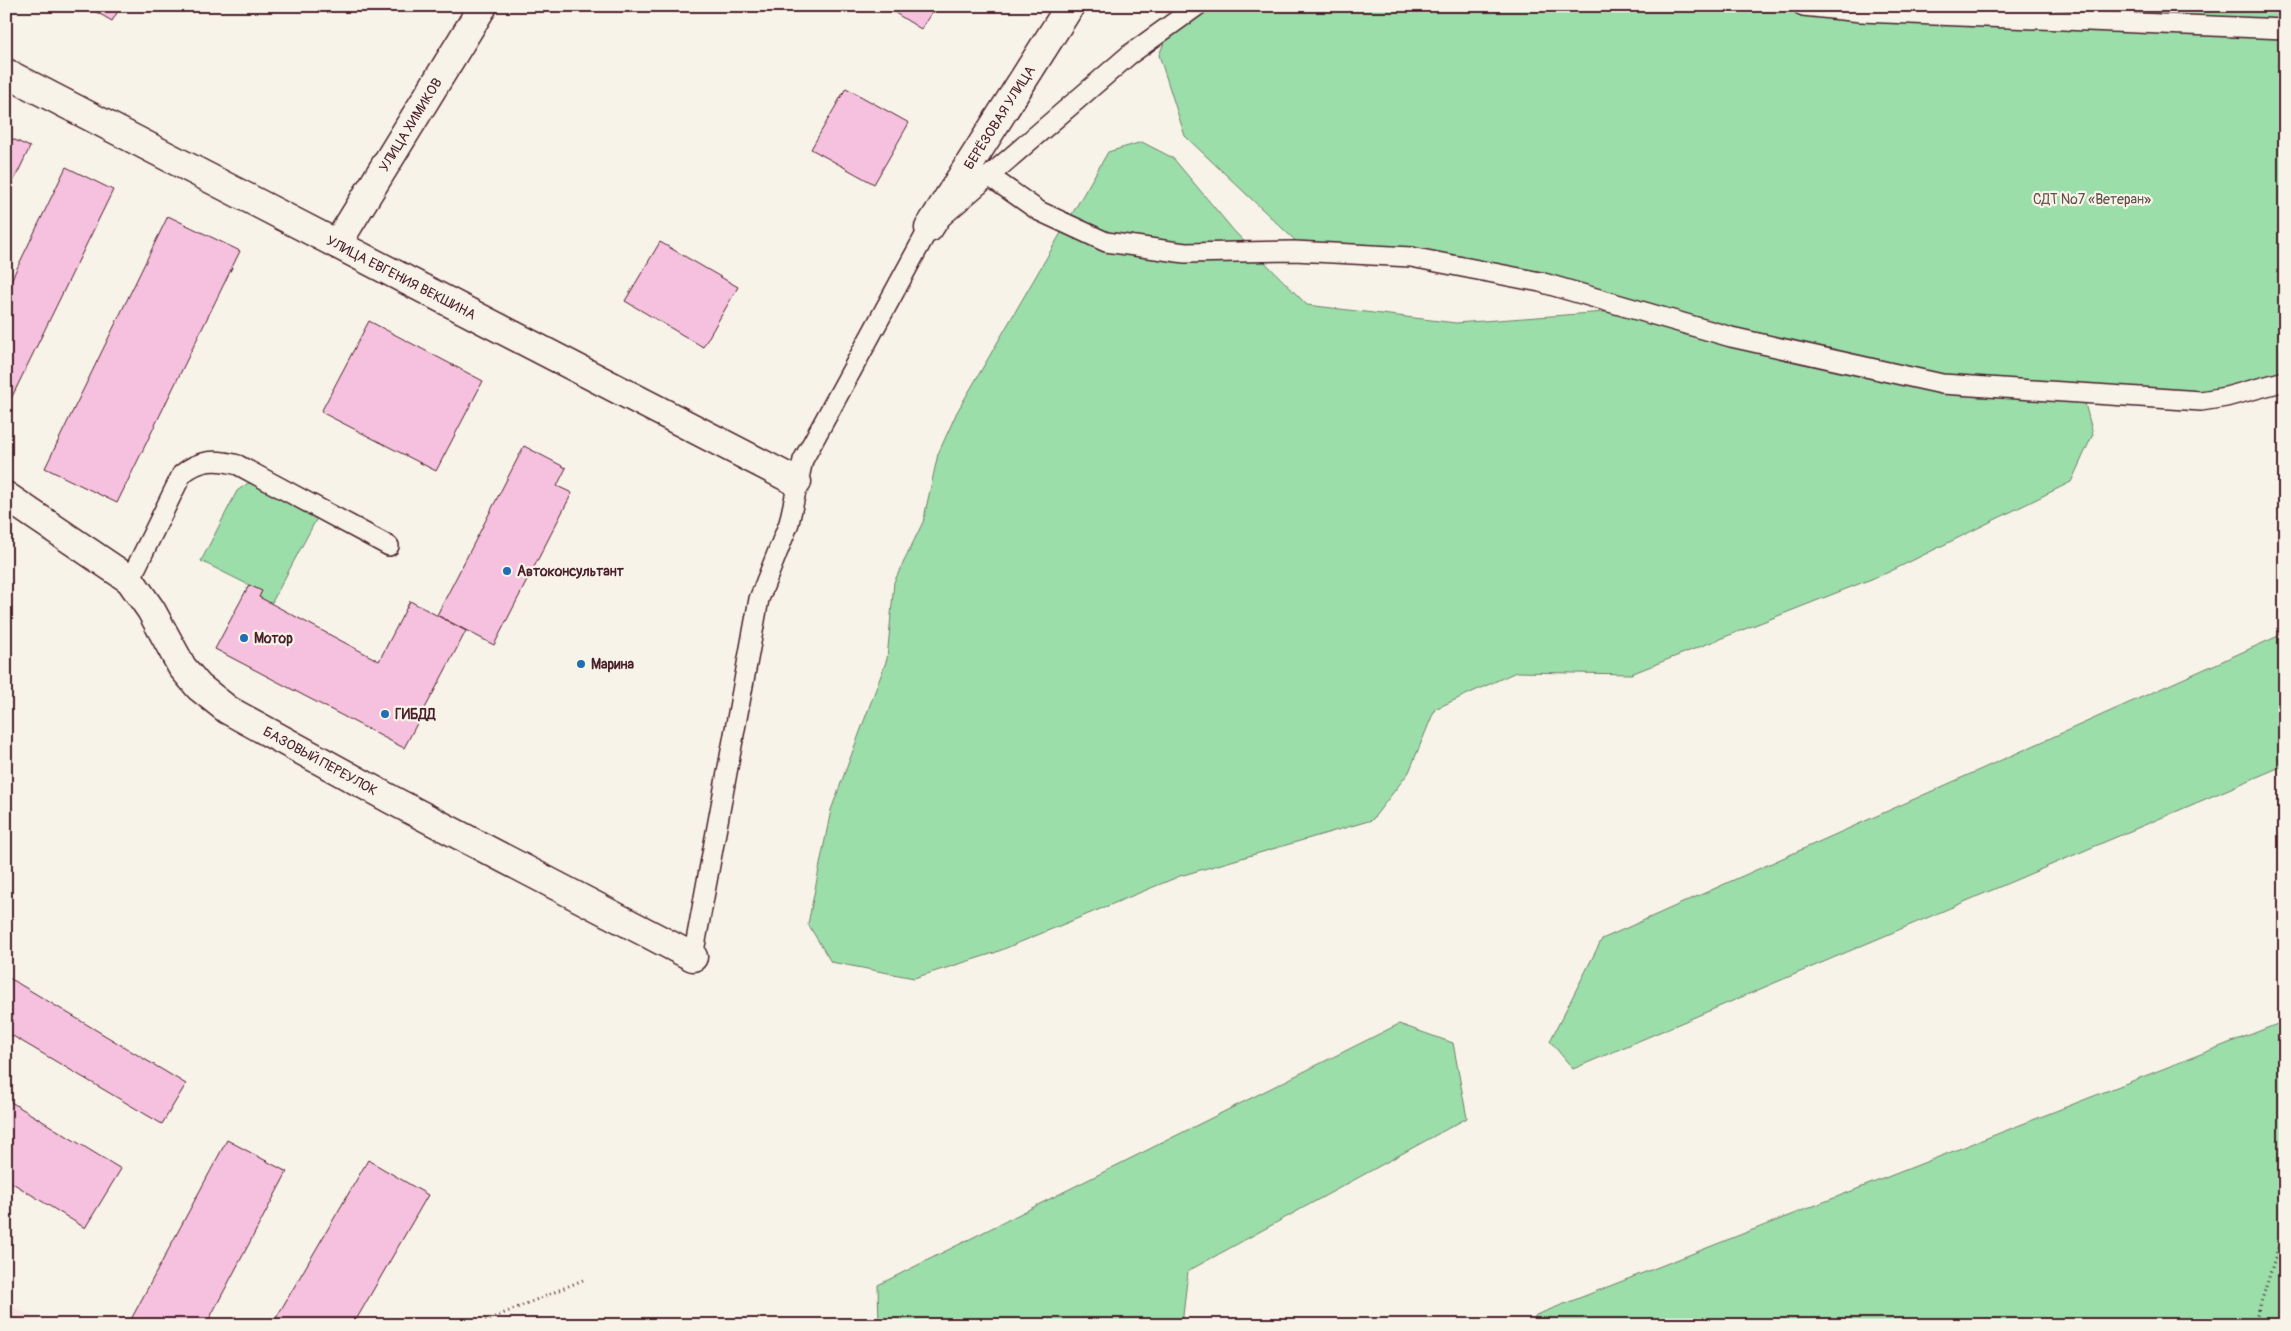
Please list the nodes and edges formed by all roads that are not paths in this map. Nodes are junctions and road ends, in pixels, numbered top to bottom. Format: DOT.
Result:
graph roads {
  1 [pos="483,6"];
  2 [pos="1070,6"];
  3 [pos="1197,6"];
  4 [pos="1803,6"];
  5 [pos="2285,29"];
  6 [pos="6,73"];
  7 [pos="989,176"];
  8 [pos="930,228"];
  9 [pos="337,244"];
  10 [pos="2285,381"];
  11 [pos="797,482"];
  12 [pos="6,496"];
  13 [pos="389,546"];
  14 [pos="130,580"];
  15 [pos="693,957"];
  1 -- 9 [label="street, УЛИЦА ХИМИКОВ"];
  2 -- 8 [label="street, БЕРЁЗОВАЯ УЛИЦА"];
  3 -- 7 [label="lane"];
  4 -- 5 [label="lane"];
  6 -- 9 [label="street, УЛИЦА ЕВГЕНИЯ ВЕКШИНА"];
  7 -- 8 [label="lane"];
  7 -- 10 [label="lane"];
  8 -- 11 [label="lane"];
  9 -- 11 [label="street, УЛИЦА ЕВГЕНИЯ ВЕКШИНА"];
  11 -- 15 [label="lane"];
  12 -- 14 [label="street, БАЗОВЫЙ ПЕРЕУЛОК"];
  13 -- 14 [label="lane"];
  14 -- 15 [label="street, БАЗОВЫЙ ПЕРЕУЛОК"];
}
